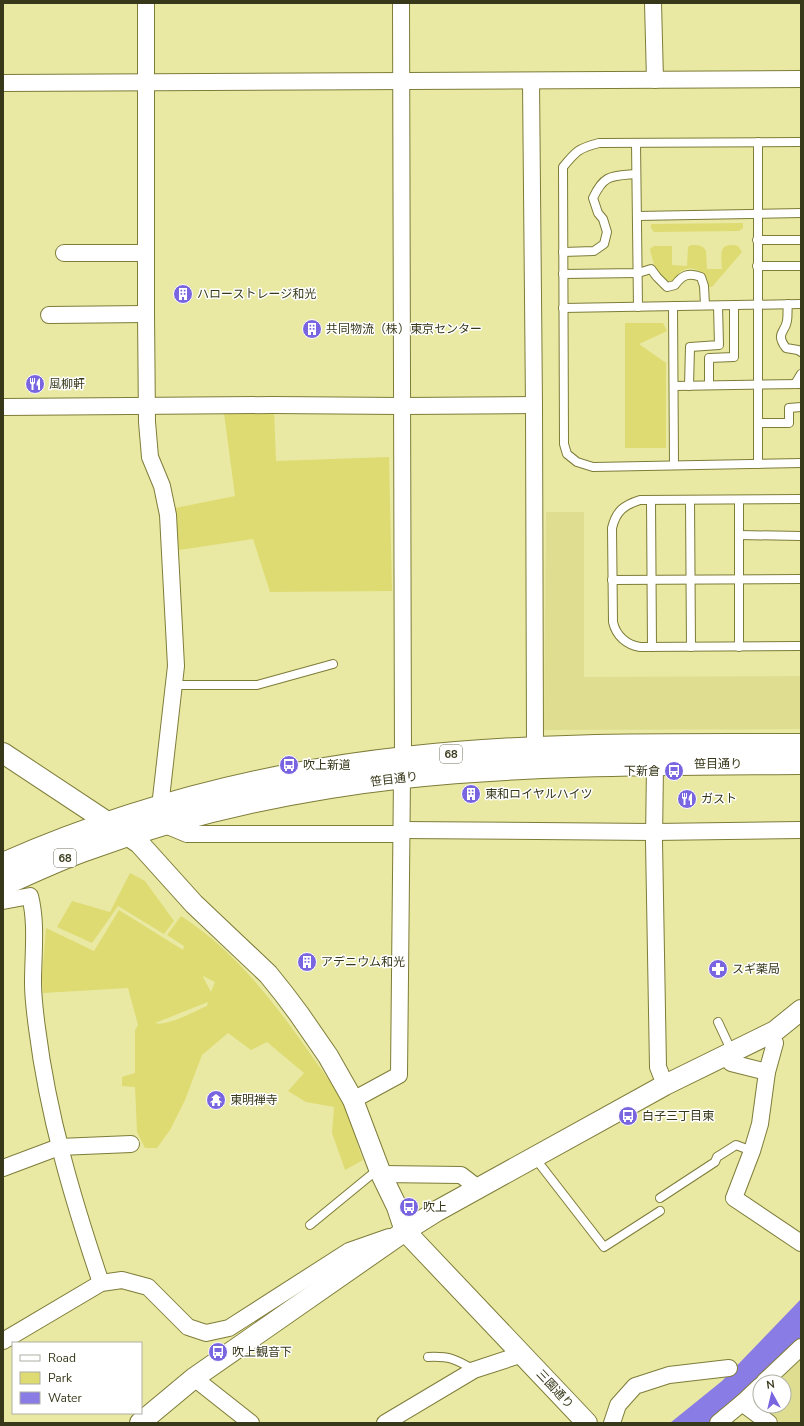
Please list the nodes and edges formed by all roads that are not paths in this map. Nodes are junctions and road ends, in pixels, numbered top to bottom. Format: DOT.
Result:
graph roads {
  1 [pos="146,3"];
  2 [pos="401,3"];
  3 [pos="653,3"];
  4 [pos="801,79"];
  5 [pos="655,80"];
  6 [pos="401,81"];
  7 [pos="531,81"];
  8 [pos="147,82"];
  9 [pos="3,83"];
  10 [pos="758,142"];
  11 [pos="801,142"];
  12 [pos="636,143"];
  13 [pos="636,174"];
  14 [pos="801,213"];
  15 [pos="757,214"];
  16 [pos="637,216"];
  17 [pos="757,240"];
  18 [pos="801,240"];
  19 [pos="563,252"];
  20 [pos="64,253"];
  21 [pos="146,253"];
  22 [pos="757,266"];
  23 [pos="801,266"];
  24 [pos="638,273"];
  25 [pos="563,274"];
  26 [pos="788,304"];
  27 [pos="801,304"];
  28 [pos="705,305"];
  29 [pos="734,305"];
  30 [pos="757,305"];
  31 [pos="673,306"];
  32 [pos="718,306"];
  33 [pos="638,307"];
  34 [pos="563,308"];
  35 [pos="146,314"];
  36 [pos="50,316"];
  37 [pos="801,352"];
  38 [pos="801,374"];
  39 [pos="758,384"];
  40 [pos="798,384"];
  41 [pos="709,385"];
  42 [pos="674,386"];
  43 [pos="689,386"];
  44 [pos="534,404"];
  45 [pos="403,406"];
  46 [pos="3,407"];
  47 [pos="148,407"];
  48 [pos="801,407"];
  49 [pos="758,423"];
  50 [pos="801,463"];
  51 [pos="758,464"];
  52 [pos="674,465"];
  53 [pos="651,500"];
  54 [pos="690,500"];
  55 [pos="738,500"];
  56 [pos="801,500"];
  57 [pos="739,535"];
  58 [pos="801,536"];
  59 [pos="651,579"];
  60 [pos="690,579"];
  61 [pos="739,579"];
  62 [pos="801,579"];
  63 [pos="612,580"];
  64 [pos="801,646"];
  65 [pos="652,647"];
  66 [pos="691,647"];
  67 [pos="740,647"];
  68 [pos="333,664"];
  69 [pos="174,685"];
  70 [pos="801,745"];
  71 [pos="535,748"];
  72 [pos="3,753"];
  73 [pos="801,763"];
  74 [pos="655,764"];
  75 [pos="403,768"];
  76 [pos="162,815"];
  77 [pos="108,823"];
  78 [pos="801,830"];
  79 [pos="401,832"];
  80 [pos="654,832"];
  81 [pos="128,835"];
  82 [pos="3,864"];
  83 [pos="3,885"];
  84 [pos="3,902"];
  85 [pos="801,1010"];
  86 [pos="718,1022"];
  87 [pos="771,1033"];
  88 [pos="729,1054"];
  89 [pos="767,1072"];
  90 [pos="665,1085"];
  91 [pos="353,1100"];
  92 [pos="131,1144"];
  93 [pos="59,1147"];
  94 [pos="752,1151"];
  95 [pos="534,1157"];
  96 [pos="3,1168"];
  97 [pos="381,1174"];
  98 [pos="478,1188"];
  99 [pos="660,1198"];
  100 [pos="660,1211"];
  101 [pos="310,1224"];
  102 [pos="406,1231"];
  103 [pos="801,1243"];
  104 [pos="101,1284"];
  105 [pos="3,1341"];
  106 [pos="801,1346"];
  107 [pos="523,1354"];
  108 [pos="428,1357"];
  109 [pos="729,1368"];
  110 [pos="474,1370"];
  111 [pos="772,1374"];
  112 [pos="194,1378"];
  113 [pos="752,1394"];
  114 [pos="742,1403"];
  115 [pos="395,1420"];
  116 [pos="140,1423"];
  117 [pos="251,1423"];
  118 [pos="587,1423"];
  119 [pos="612,1423"];
  120 [pos="718,1423"];
  121 [pos="769,1423"];
  1 -- 8 [label="street"];
  2 -- 6 [label="street"];
  3 -- 5 [label="street"];
  4 -- 5 [label="street"];
  5 -- 7 [label="street"];
  6 -- 7 [label="street"];
  6 -- 8 [label="street"];
  6 -- 45 [label="street"];
  7 -- 44 [label="street"];
  8 -- 9 [label="street"];
  8 -- 21 [label="street"];
  10 -- 11 [label="lane"];
  10 -- 12 [label="lane"];
  10 -- 15 [label="lane"];
  12 -- 13 [label="lane"];
  12 -- 19 [label="lane"];
  13 -- 16 [label="lane"];
  13 -- 19 [label="lane"];
  14 -- 15 [label="lane"];
  15 -- 16 [label="lane"];
  15 -- 17 [label="lane"];
  16 -- 24 [label="lane"];
  17 -- 18 [label="lane"];
  17 -- 22 [label="lane"];
  19 -- 25 [label="lane"];
  20 -- 21 [label="street"];
  21 -- 35 [label="street"];
  22 -- 23 [label="lane"];
  22 -- 30 [label="lane"];
  24 -- 25 [label="lane"];
  24 -- 28 [label="lane"];
  24 -- 33 [label="lane"];
  25 -- 34 [label="lane"];
  26 -- 27 [label="lane"];
  26 -- 30 [label="lane"];
  26 -- 37 [label="lane"];
  28 -- 31 [label="lane"];
  28 -- 32 [label="lane"];
  29 -- 30 [label="lane"];
  29 -- 32 [label="lane"];
  29 -- 41 [label="lane"];
  30 -- 39 [label="lane"];
  31 -- 33 [label="lane"];
  31 -- 42 [label="lane"];
  32 -- 43 [label="lane"];
  33 -- 34 [label="lane"];
  34 -- 52 [label="lane"];
  35 -- 36 [label="street"];
  35 -- 47 [label="street"];
  38 -- 40 [label="lane"];
  39 -- 40 [label="lane"];
  39 -- 41 [label="lane"];
  39 -- 49 [label="lane"];
  41 -- 43 [label="lane"];
  42 -- 43 [label="lane"];
  42 -- 52 [label="lane"];
  44 -- 45 [label="street"];
  44 -- 71 [label="street"];
  45 -- 47 [label="street"];
  45 -- 75 [label="street"];
  46 -- 47 [label="street"];
  47 -- 69 [label="street"];
  48 -- 49 [label="lane"];
  49 -- 51 [label="lane"];
  50 -- 51 [label="lane"];
  51 -- 52 [label="lane"];
  53 -- 54 [label="lane"];
  53 -- 59 [label="lane"];
  53 -- 63 [label="lane"];
  54 -- 55 [label="lane"];
  54 -- 60 [label="lane"];
  55 -- 56 [label="lane"];
  55 -- 57 [label="lane"];
  57 -- 58 [label="lane"];
  57 -- 61 [label="lane"];
  59 -- 60 [label="lane"];
  59 -- 63 [label="lane"];
  59 -- 65 [label="lane"];
  60 -- 61 [label="lane"];
  60 -- 66 [label="lane"];
  61 -- 62 [label="lane"];
  61 -- 67 [label="lane"];
  63 -- 65 [label="lane"];
  64 -- 67 [label="lane"];
  65 -- 66 [label="lane"];
  66 -- 67 [label="lane"];
  68 -- 69 [label="lane"];
  69 -- 76 [label="street"];
  70 -- 71 [label="main road, 笹目通り / 68"];
  71 -- 75 [label="main road, 笹目通り / 68"];
  72 -- 77 [label="street"];
  73 -- 74 [label="main road, 笹目通り / 68"];
  74 -- 75 [label="main road, 笹目通り / 68"];
  74 -- 80 [label="street"];
  75 -- 76 [label="main road, 笹目通り / 68"];
  75 -- 79 [label="street"];
  76 -- 77 [label="main road, 笹目通り / 68"];
  76 -- 79 [label="street"];
  76 -- 81 [label="main road, 笹目通り / 68"];
  77 -- 81 [label="street"];
  77 -- 82 [label="main road, 笹目通り / 68"];
  78 -- 80 [label="street"];
  79 -- 80 [label="street"];
  79 -- 91 [label="street"];
  80 -- 90 [label="street"];
  81 -- 83 [label="main road, 笹目通り / 68"];
  81 -- 91 [label="street"];
  84 -- 93 [label="street"];
  85 -- 87 [label="street"];
  86 -- 88 [label="lane"];
  87 -- 88 [label="street"];
  87 -- 89 [label="street"];
  88 -- 89 [label="street"];
  88 -- 90 [label="street"];
  89 -- 94 [label="street"];
  90 -- 95 [label="street"];
  91 -- 97 [label="street"];
  92 -- 93 [label="street"];
  93 -- 96 [label="street"];
  93 -- 104 [label="street"];
  94 -- 99 [label="lane"];
  94 -- 103 [label="street"];
  95 -- 98 [label="street"];
  95 -- 100 [label="lane"];
  97 -- 98 [label="street"];
  97 -- 101 [label="lane"];
  97 -- 102 [label="street"];
  98 -- 102 [label="street"];
  102 -- 104 [label="street"];
  102 -- 107 [label="street, 三園通り"];
  102 -- 112 [label="street"];
  104 -- 105 [label="street"];
  106 -- 111 [label="street"];
  107 -- 110 [label="street"];
  107 -- 118 [label="street, 三園通り"];
  108 -- 110 [label="lane"];
  109 -- 119 [label="street"];
  110 -- 115 [label="street"];
  112 -- 116 [label="street"];
  112 -- 117 [label="street"];
  113 -- 114 [label="street"];
  114 -- 120 [label="street"];
  114 -- 121 [label="street"];
}
